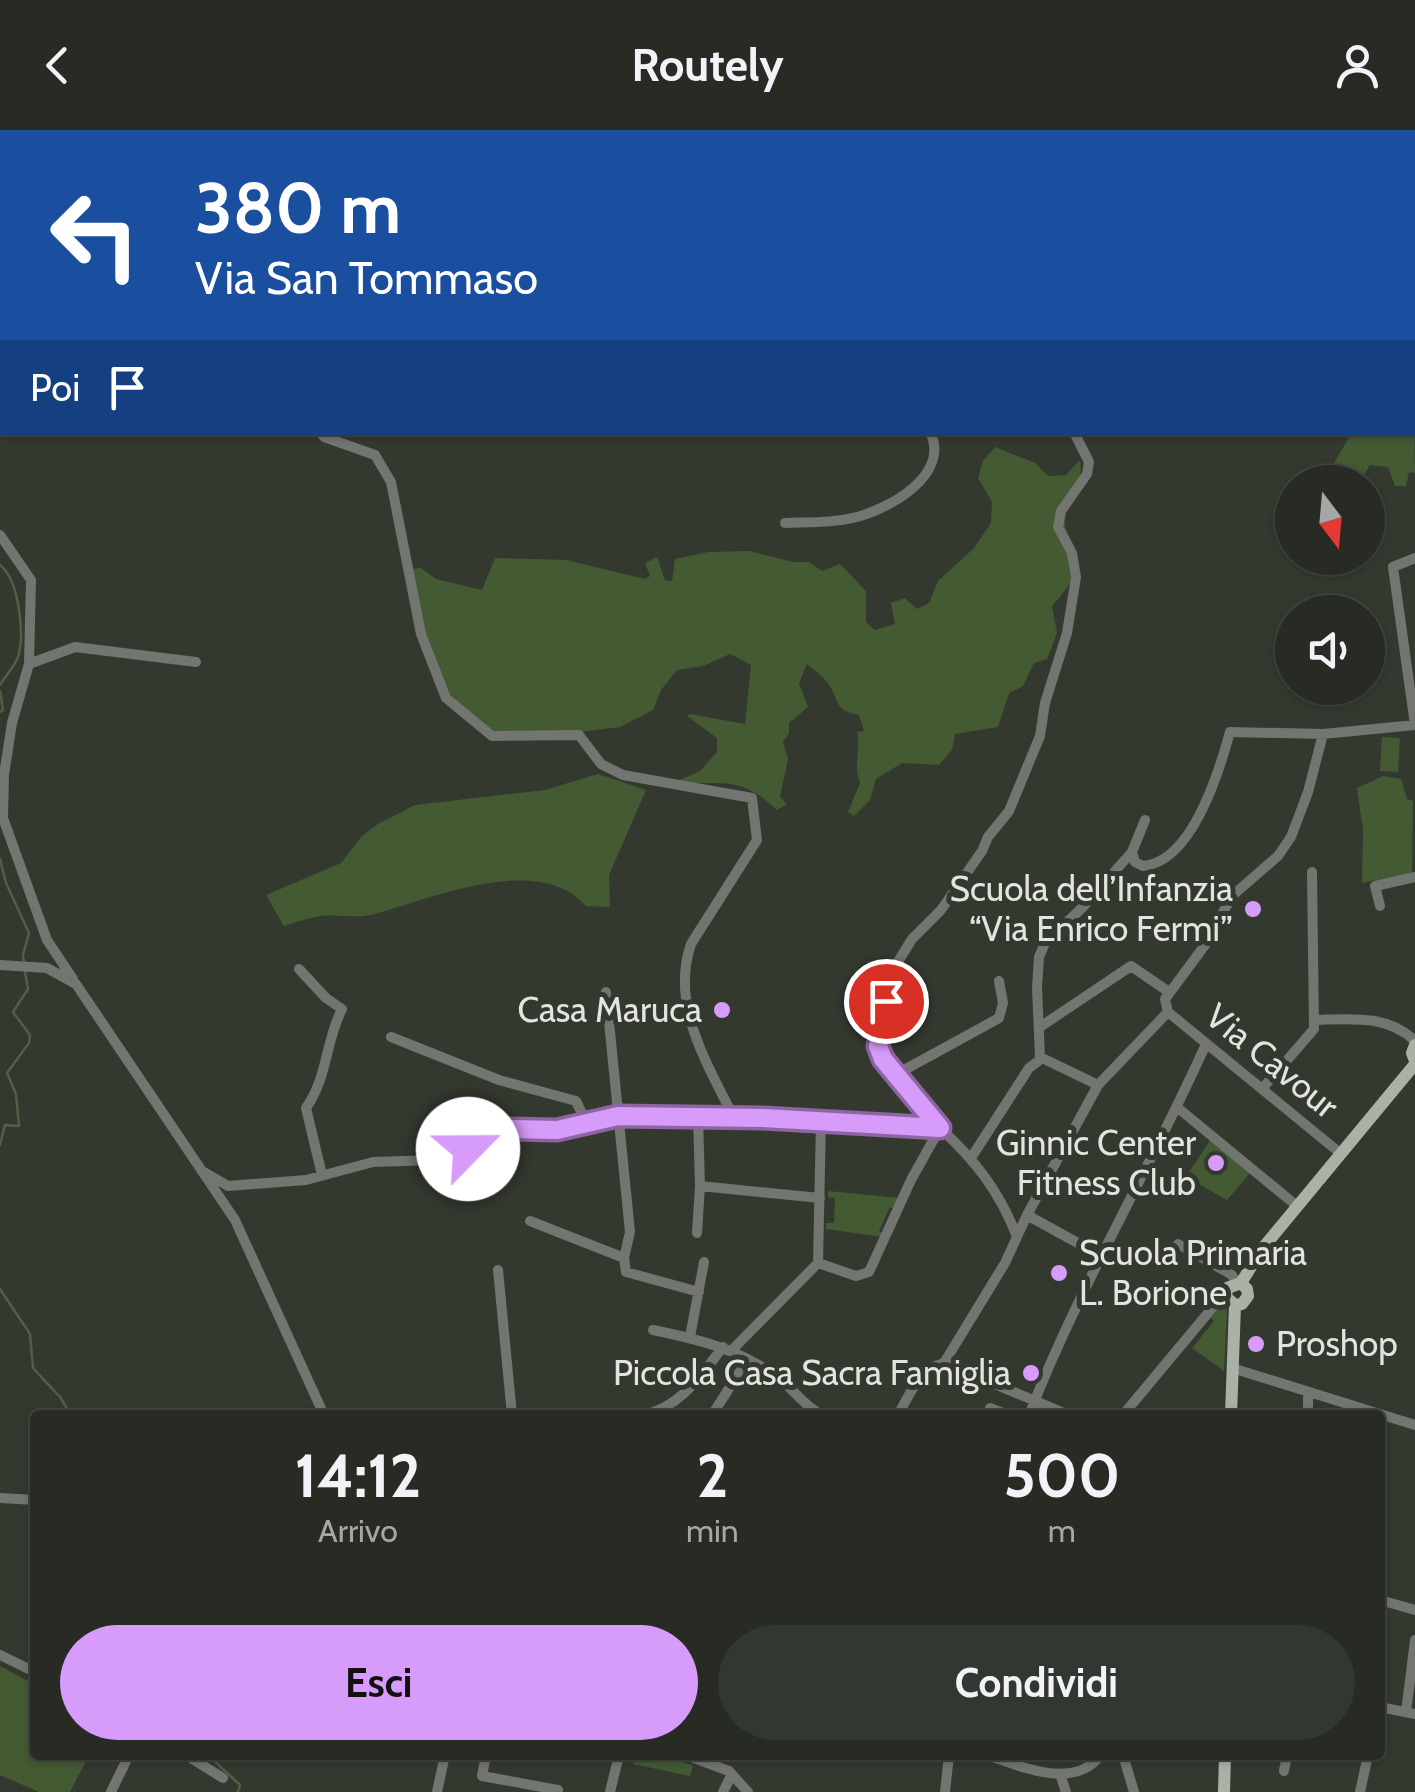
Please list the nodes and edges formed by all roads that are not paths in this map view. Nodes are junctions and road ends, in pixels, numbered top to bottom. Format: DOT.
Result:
graph roads {
  1 [pos="322,435"];
  2 [pos="932,435"];
  3 [pos="1076,435"];
  4 [pos="785,522"];
  5 [pos="0,535"];
  6 [pos="1415,558"];
  7 [pos="196,662"];
  8 [pos="29,664"];
  9 [pos="1415,725"];
  10 [pos="1323,734"];
  11 [pos="1145,820"];
  12 [pos="1132,852"];
  13 [pos="1312,872"];
  14 [pos="1415,877"];
  15 [pos="1380,906"];
  16 [pos="0,965"];
  17 [pos="299,969"];
  18 [pos="999,981"];
  19 [pos="76,984"];
  20 [pos="606,992"];
  21 [pos="1169,992"];
  22 [pos="1168,1012"];
  23 [pos="1314,1020"];
  24 [pos="1040,1027"];
  25 [pos="391,1038"];
  26 [pos="1415,1043"];
  27 [pos="1206,1044"];
  28 [pos="1041,1059"];
  29 [pos="1415,1062"];
  30 [pos="895,1075"];
  31 [pos="1098,1085"];
  32 [pos="1262,1089"];
  33 [pos="1178,1108"];
  34 [pos="618,1116"];
  35 [pos="698,1116"];
  36 [pos="734,1116"];
  37 [pos="821,1120"];
  38 [pos="587,1124"];
  39 [pos="940,1128"];
  40 [pos="1340,1153"];
  41 [pos="971,1158"];
  42 [pos="322,1175"];
  43 [pos="700,1186"];
  44 [pos="226,1192"];
  45 [pos="820,1198"];
  46 [pos="1297,1206"];
  47 [pos="1027,1215"];
  48 [pos="530,1221"];
  49 [pos="697,1234"];
  50 [pos="1017,1237"];
  51 [pos="1178,1244"];
  52 [pos="624,1258"];
  53 [pos="1103,1258"];
  54 [pos="704,1262"];
  55 [pos="818,1263"];
  56 [pos="498,1270"];
  57 [pos="1238,1283"];
  58 [pos="699,1292"];
  59 [pos="1230,1301"];
  60 [pos="653,1330"];
  61 [pos="690,1338"];
  62 [pos="728,1348"];
  63 [pos="748,1359"];
  64 [pos="944,1363"];
  65 [pos="1232,1368"];
  66 [pos="1308,1392"];
  67 [pos="1035,1399"];
  68 [pos="990,1408"];
  69 [pos="322,1410"];
  70 [pos="512,1410"];
  71 [pos="664,1410"];
  72 [pos="715,1410"];
  73 [pos="813,1410"];
  74 [pos="901,1410"];
  75 [pos="995,1410"];
  76 [pos="1031,1410"];
  77 [pos="1058,1410"];
  78 [pos="1126,1410"];
  79 [pos="1231,1410"];
  80 [pos="1308,1410"];
  81 [pos="1368,1410"];
  82 [pos="1385,1415"];
  83 [pos="1415,1424"];
  84 [pos="0,1498"];
  85 [pos="30,1500"];
  86 [pos="1385,1601"];
  87 [pos="1415,1610"];
  88 [pos="1415,1640"];
  89 [pos="0,1655"];
  90 [pos="30,1670"];
  91 [pos="1385,1708"];
  92 [pos="1410,1713"];
  93 [pos="126,1760"];
  94 [pos="194,1760"];
  95 [pos="443,1760"];
  96 [pos="485,1760"];
  97 [pos="618,1760"];
  98 [pos="714,1760"];
  99 [pos="948,1760"];
  100 [pos="1002,1760"];
  101 [pos="1095,1760"];
  102 [pos="1124,1760"];
  103 [pos="1225,1760"];
  104 [pos="1286,1760"];
  105 [pos="1367,1760"];
  106 [pos="1284,1771"];
  107 [pos="732,1774"];
  108 [pos="1060,1774"];
  109 [pos="223,1778"];
  110 [pos="558,1790"];
  111 [pos="111,1792"];
  112 [pos="436,1792"];
  113 [pos="610,1792"];
  114 [pos="723,1792"];
  115 [pos="748,1792"];
  116 [pos="945,1792"];
  117 [pos="1066,1792"];
  118 [pos="1134,1792"];
  119 [pos="1224,1792"];
  120 [pos="1360,1792"];
  1 -- 36 [label="street"];
  2 -- 4 [label="street"];
  3 -- 30 [label="street"];
  5 -- 8 [label="street"];
  6 -- 9 [label="street"];
  7 -- 8 [label="street"];
  8 -- 19 [label="street"];
  9 -- 10 [label="street"];
  10 -- 12 [label="street"];
  10 -- 21 [label="street"];
  11 -- 12 [label="street"];
  12 -- 24 [label="street"];
  13 -- 23 [label="street"];
  14 -- 15 [label="street"];
  16 -- 19 [label="street"];
  17 -- 42 [label="street"];
  18 -- 30 [label="street"];
  19 -- 44 [label="street"];
  20 -- 34 [label="street"];
  21 -- 22 [label="street"];
  21 -- 24 [label="street"];
  22 -- 27 [label="street, Via Cavour"];
  22 -- 31 [label="street"];
  23 -- 26 [label="street"];
  23 -- 32 [label="street"];
  24 -- 28 [label="street"];
  25 -- 38 [label="street"];
  26 -- 29 [label="main road"];
  27 -- 32 [label="street, Via Cavour"];
  27 -- 33 [label="street"];
  28 -- 31 [label="street"];
  28 -- 41 [label="street"];
  29 -- 40 [label="main road"];
  30 -- 39 [label="street"];
  31 -- 47 [label="street"];
  32 -- 40 [label="street, Via Cavour"];
  33 -- 46 [label="street"];
  33 -- 53 [label="street"];
  34 -- 35 [label="street"];
  34 -- 38 [label="street"];
  34 -- 52 [label="street"];
  35 -- 36 [label="street"];
  35 -- 43 [label="street"];
  36 -- 37 [label="street"];
  37 -- 39 [label="street"];
  37 -- 45 [label="street"];
  38 -- 42 [label="street"];
  39 -- 41 [label="street"];
  39 -- 55 [label="street"];
  40 -- 46 [label="main road"];
  41 -- 50 [label="street"];
  42 -- 44 [label="street"];
  43 -- 45 [label="street"];
  43 -- 49 [label="street"];
  44 -- 69 [label="street"];
  45 -- 55 [label="street"];
  46 -- 57 [label="main road"];
  47 -- 50 [label="street"];
  47 -- 53 [label="street"];
  48 -- 52 [label="street"];
  50 -- 64 [label="street"];
  51 -- 57 [label="street"];
  52 -- 58 [label="street"];
  53 -- 67 [label="street"];
  54 -- 58 [label="street"];
  55 -- 62 [label="street"];
  56 -- 70 [label="street"];
  57 -- 59 [label="main road"];
  57 -- 59 [label="main road"];
  58 -- 61 [label="street"];
  59 -- 65 [label="main road"];
  59 -- 78 [label="street"];
  60 -- 61 [label="street"];
  61 -- 62 [label="street"];
  62 -- 63 [label="street"];
  62 -- 71 [label="street"];
  63 -- 72 [label="street"];
  63 -- 73 [label="street"];
  64 -- 67 [label="street"];
  64 -- 74 [label="street"];
  65 -- 66 [label="street"];
  65 -- 79 [label="main road"];
  66 -- 80 [label="street"];
  66 -- 81 [label="street"];
  67 -- 76 [label="street"];
  67 -- 77 [label="street"];
  68 -- 75 [label="street"];
  82 -- 83 [label="street"];
  84 -- 85 [label="street"];
  86 -- 87 [label="street"];
  88 -- 92 [label="street"];
  89 -- 90 [label="street"];
  91 -- 92 [label="street"];
  93 -- 111 [label="street"];
  94 -- 109 [label="street"];
  95 -- 112 [label="street"];
  96 -- 110 [label="street"];
  97 -- 113 [label="street"];
  98 -- 107 [label="street"];
  99 -- 116 [label="street"];
  100 -- 108 [label="street"];
  101 -- 108 [label="street"];
  102 -- 118 [label="street"];
  103 -- 119 [label="main road"];
  104 -- 106 [label="street"];
  105 -- 120 [label="street"];
  107 -- 114 [label="street"];
  107 -- 115 [label="street"];
  108 -- 117 [label="street"];
}
